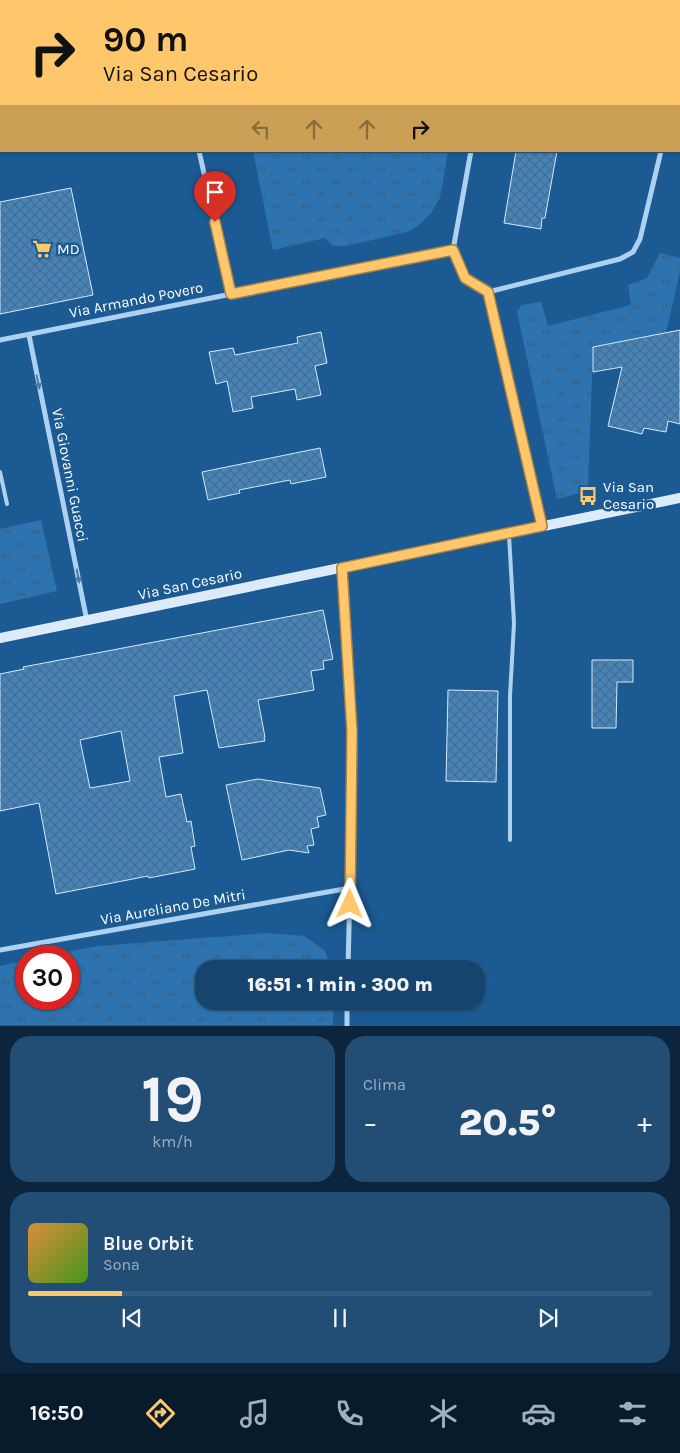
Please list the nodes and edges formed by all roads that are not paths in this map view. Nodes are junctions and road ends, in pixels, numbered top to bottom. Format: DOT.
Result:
graph roads {
  1 [pos="199,152"];
  2 [pos="471,152"];
  3 [pos="662,152"];
  4 [pos="453,250"];
  5 [pos="488,292"];
  6 [pos="231,294"];
  7 [pos="29,335"];
  8 [pos="0,340"];
  9 [pos="0,472"];
  10 [pos="680,498"];
  11 [pos="7,504"];
  12 [pos="542,526"];
  13 [pos="509,533"];
  14 [pos="342,568"];
  15 [pos="87,621"];
  16 [pos="0,638"];
  17 [pos="510,840"];
  18 [pos="350,888"];
  19 [pos="0,950"];
  20 [pos="348,960"];
  21 [pos="347,1010"];
  22 [pos="347,1026"];
  1 -- 6 [label="street"];
  2 -- 4 [label="street"];
  3 -- 5 [label="street"];
  4 -- 5 [label="street"];
  4 -- 6 [label="street, Via Armando Povero"];
  5 -- 12 [label="street"];
  6 -- 7 [label="street, Via Armando Povero"];
  7 -- 8 [label="street, Via Armando Povero"];
  7 -- 15 [label="street, Via Giovanni Guacci, one-way"];
  9 -- 11 [label="lane"];
  10 -- 12 [label="main road, Via San Cesario"];
  12 -- 13 [label="main road, Via San Cesario"];
  13 -- 14 [label="main road, Via San Cesario"];
  13 -- 17 [label="lane"];
  14 -- 15 [label="main road, Via San Cesario"];
  14 -- 18 [label="street"];
  15 -- 16 [label="main road, Via San Cesario"];
  18 -- 19 [label="street, Via Aureliano De Mitri"];
  18 -- 20 [label="street"];
  21 -- 22 [label="street"];
}
